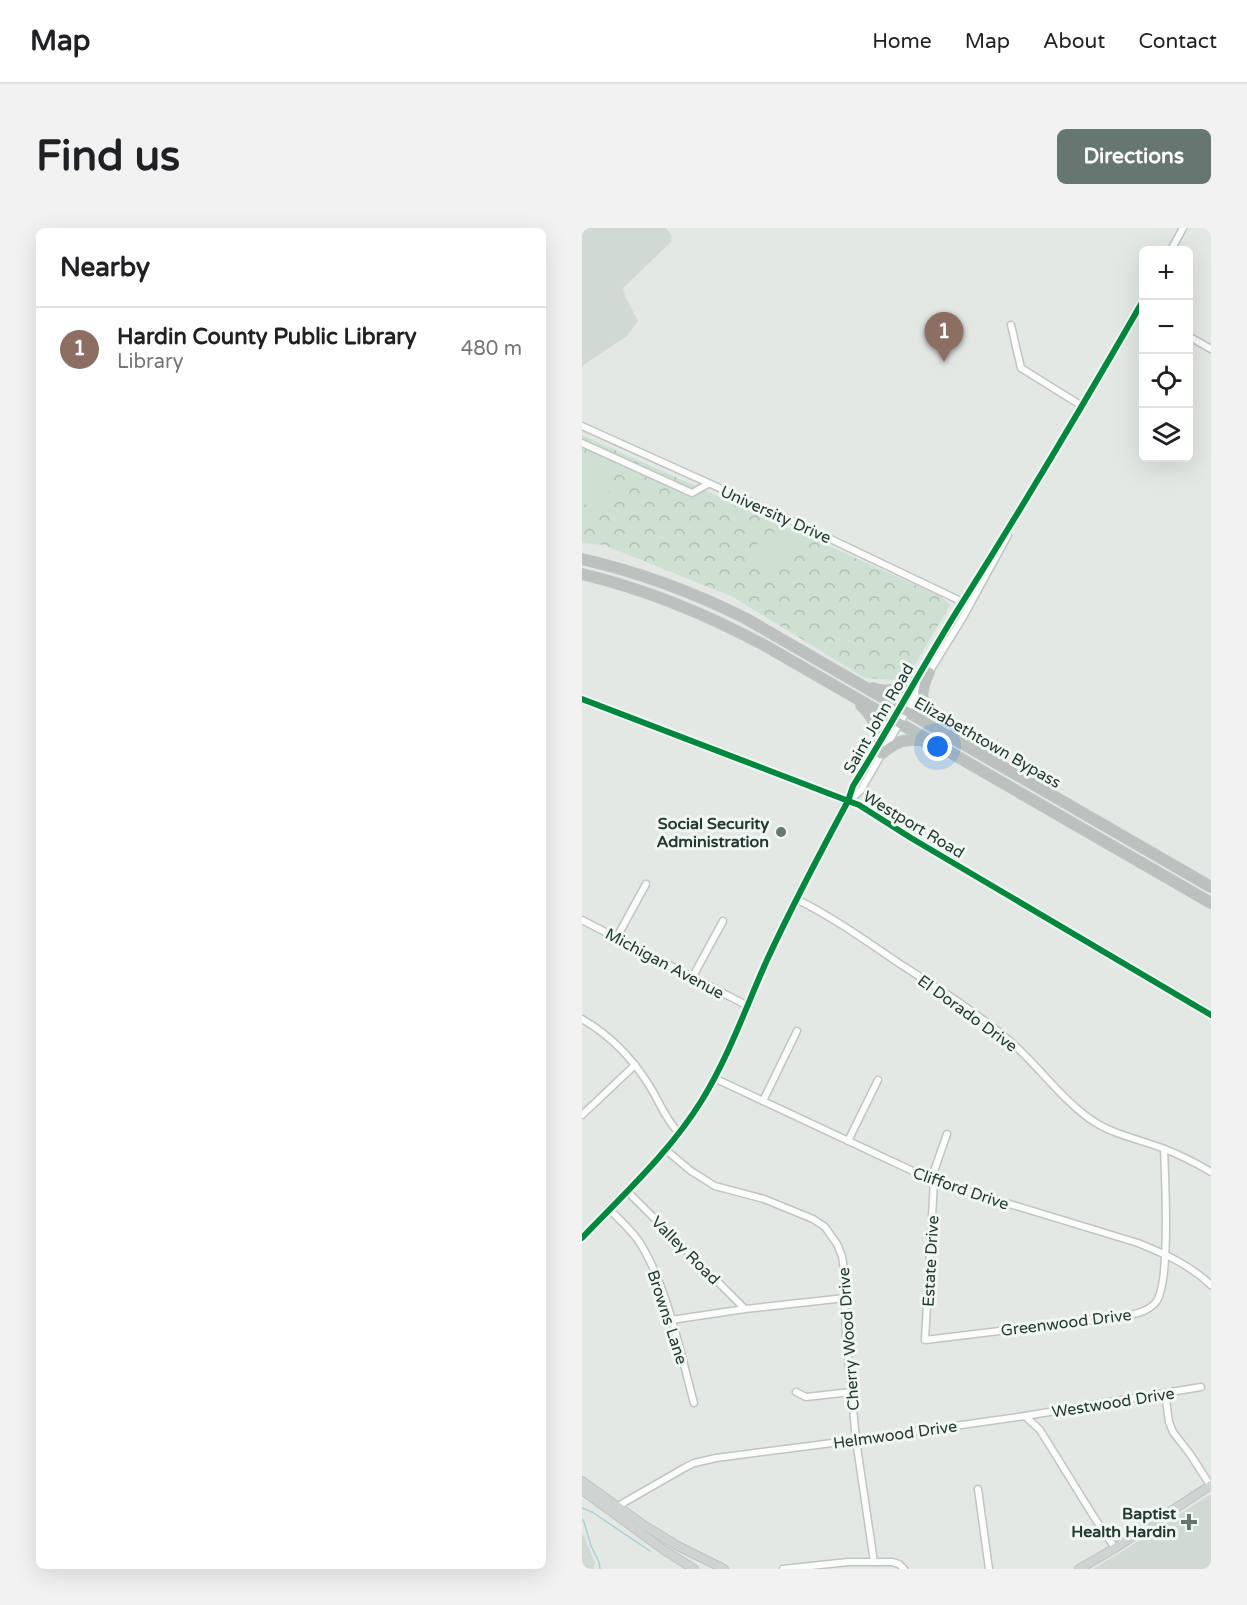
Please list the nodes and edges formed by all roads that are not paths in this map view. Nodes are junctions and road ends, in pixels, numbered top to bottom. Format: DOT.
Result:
graph roads {
  1 [pos="1183,228"];
  2 [pos="1173,246"];
  3 [pos="1139,313"];
  4 [pos="1011,325"];
  5 [pos="1193,339"];
  6 [pos="1211,349"];
  7 [pos="1082,406"];
  8 [pos="582,426"];
  9 [pos="582,443"];
  10 [pos="708,484"];
  11 [pos="582,559"];
  12 [pos="582,574"];
  13 [pos="966,604"];
  14 [pos="929,672"];
  15 [pos="917,677"];
  16 [pos="850,678"];
  17 [pos="843,690"];
  18 [pos="582,699"];
  19 [pos="903,708"];
  20 [pos="896,721"];
  21 [pos="947,734"];
  22 [pos="940,746"];
  23 [pos="877,754"];
  24 [pos="848,801"];
  25 [pos="646,884"];
  26 [pos="1211,887"];
  27 [pos="796,899"];
  28 [pos="1211,903"];
  29 [pos="582,920"];
  30 [pos="723,921"];
  31 [pos="617,937"];
  32 [pos="692,978"];
  33 [pos="747,1006"];
  34 [pos="1211,1015"];
  35 [pos="582,1019"];
  36 [pos="797,1031"];
  37 [pos="635,1065"];
  38 [pos="714,1078"];
  39 [pos="878,1080"];
  40 [pos="763,1101"];
  41 [pos="582,1115"];
  42 [pos="679,1133"];
  43 [pos="948,1134"];
  44 [pos="848,1141"];
  45 [pos="1164,1149"];
  46 [pos="666,1150"];
  47 [pos="1211,1172"];
  48 [pos="934,1181"];
  49 [pos="627,1191"];
  50 [pos="609,1209"];
  51 [pos="582,1238"];
  52 [pos="1165,1254"];
  53 [pos="1211,1286"];
  54 [pos="845,1298"];
  55 [pos="745,1309"];
  56 [pos="671,1320"];
  57 [pos="926,1340"];
  58 [pos="1201,1387"];
  59 [pos="796,1392"];
  60 [pos="851,1392"];
  61 [pos="1165,1393"];
  62 [pos="694,1402"];
  63 [pos="1025,1416"];
  64 [pos="856,1440"];
  65 [pos="582,1481"];
  66 [pos="1210,1485"];
  67 [pos="978,1489"];
  68 [pos="582,1490"];
  69 [pos="618,1507"];
  70 [pos="1114,1548"];
  71 [pos="874,1562"];
  72 [pos="694,1569"];
  73 [pos="724,1569"];
  74 [pos="783,1569"];
  75 [pos="904,1569"];
  76 [pos="989,1569"];
  77 [pos="1079,1569"];
  1 -- 2 [label="street"];
  3 -- 7 [label="street, Saint John Road"];
  4 -- 7 [label="street"];
  5 -- 6 [label="street"];
  7 -- 13 [label="street, Saint John Road"];
  8 -- 10 [label="street, University Drive"];
  9 -- 10 [label="street"];
  10 -- 13 [label="street, University Drive"];
  11 -- 16 [label="highway, Elizabethtown Bypass"];
  12 -- 17 [label="highway, Elizabethtown Bypass"];
  13 -- 14 [label="street, Saint John Road"];
  13 -- 15 [label="street, Saint John Road"];
  14 -- 19 [label="street, Saint John Road"];
  14 -- 21 [label="highway"];
  15 -- 16 [label="highway"];
  15 -- 19 [label="street, Saint John Road"];
  16 -- 19 [label="highway, Elizabethtown Bypass"];
  17 -- 20 [label="highway, Elizabethtown Bypass"];
  17 -- 23 [label="highway"];
  18 -- 24 [label="street, Westport Road"];
  19 -- 20 [label="street, Saint John Road"];
  19 -- 21 [label="highway, Elizabethtown Bypass"];
  20 -- 22 [label="highway, Elizabethtown Bypass"];
  20 -- 23 [label="street, Saint John Road"];
  21 -- 26 [label="highway, Elizabethtown Bypass"];
  22 -- 23 [label="highway"];
  22 -- 28 [label="highway, Elizabethtown Bypass"];
  23 -- 24 [label="street, Saint John Road"];
  24 -- 27 [label="street, Saint John Road"];
  24 -- 34 [label="street, Westport Road"];
  25 -- 31 [label="street"];
  27 -- 33 [label="street, Saint John Road"];
  27 -- 45 [label="street, El Dorado Drive"];
  29 -- 31 [label="street, Michigan Avenue"];
  30 -- 32 [label="street"];
  31 -- 32 [label="street, Michigan Avenue"];
  32 -- 33 [label="street, Michigan Avenue"];
  33 -- 38 [label="street, Saint John Road"];
  35 -- 37 [label="street"];
  36 -- 40 [label="street"];
  37 -- 41 [label="street"];
  37 -- 42 [label="street"];
  38 -- 40 [label="street, Clifford Drive"];
  38 -- 42 [label="street, Saint John Road"];
  39 -- 44 [label="street"];
  40 -- 44 [label="street, Clifford Drive"];
  42 -- 46 [label="street, Saint John Road"];
  43 -- 48 [label="street, Estate Drive"];
  44 -- 48 [label="street, Clifford Drive"];
  45 -- 47 [label="street, El Dorado Drive"];
  45 -- 52 [label="street, Greenwood Drive"];
  46 -- 49 [label="street, Saint John Road"];
  46 -- 54 [label="street, Cherry Wood Drive"];
  48 -- 52 [label="street, Clifford Drive"];
  48 -- 57 [label="street, Estate Drive"];
  49 -- 50 [label="street, Saint John Road"];
  49 -- 55 [label="street, Valley Road"];
  50 -- 51 [label="street, Saint John Road"];
  50 -- 56 [label="street, Browns Lane"];
  52 -- 53 [label="street, Clifford Drive"];
  52 -- 57 [label="street, Greenwood Drive"];
  54 -- 55 [label="street"];
  54 -- 60 [label="street, Cherry Wood Drive"];
  55 -- 56 [label="street"];
  56 -- 62 [label="street, Browns Lane"];
  58 -- 61 [label="street, Westwood Drive"];
  59 -- 60 [label="street"];
  60 -- 64 [label="street, Cherry Wood Drive"];
  61 -- 63 [label="street, Westwood Drive"];
  61 -- 66 [label="street"];
  63 -- 64 [label="street, Helmwood Drive"];
  63 -- 70 [label="street"];
  64 -- 69 [label="street, Helmwood Drive"];
  64 -- 71 [label="street, Cherry Wood Drive"];
  65 -- 69 [label="main road"];
  66 -- 70 [label="main road"];
  67 -- 76 [label="street"];
  68 -- 72 [label="main road"];
  69 -- 73 [label="main road"];
  70 -- 77 [label="main road"];
  71 -- 74 [label="street"];
  71 -- 75 [label="street"];
}
